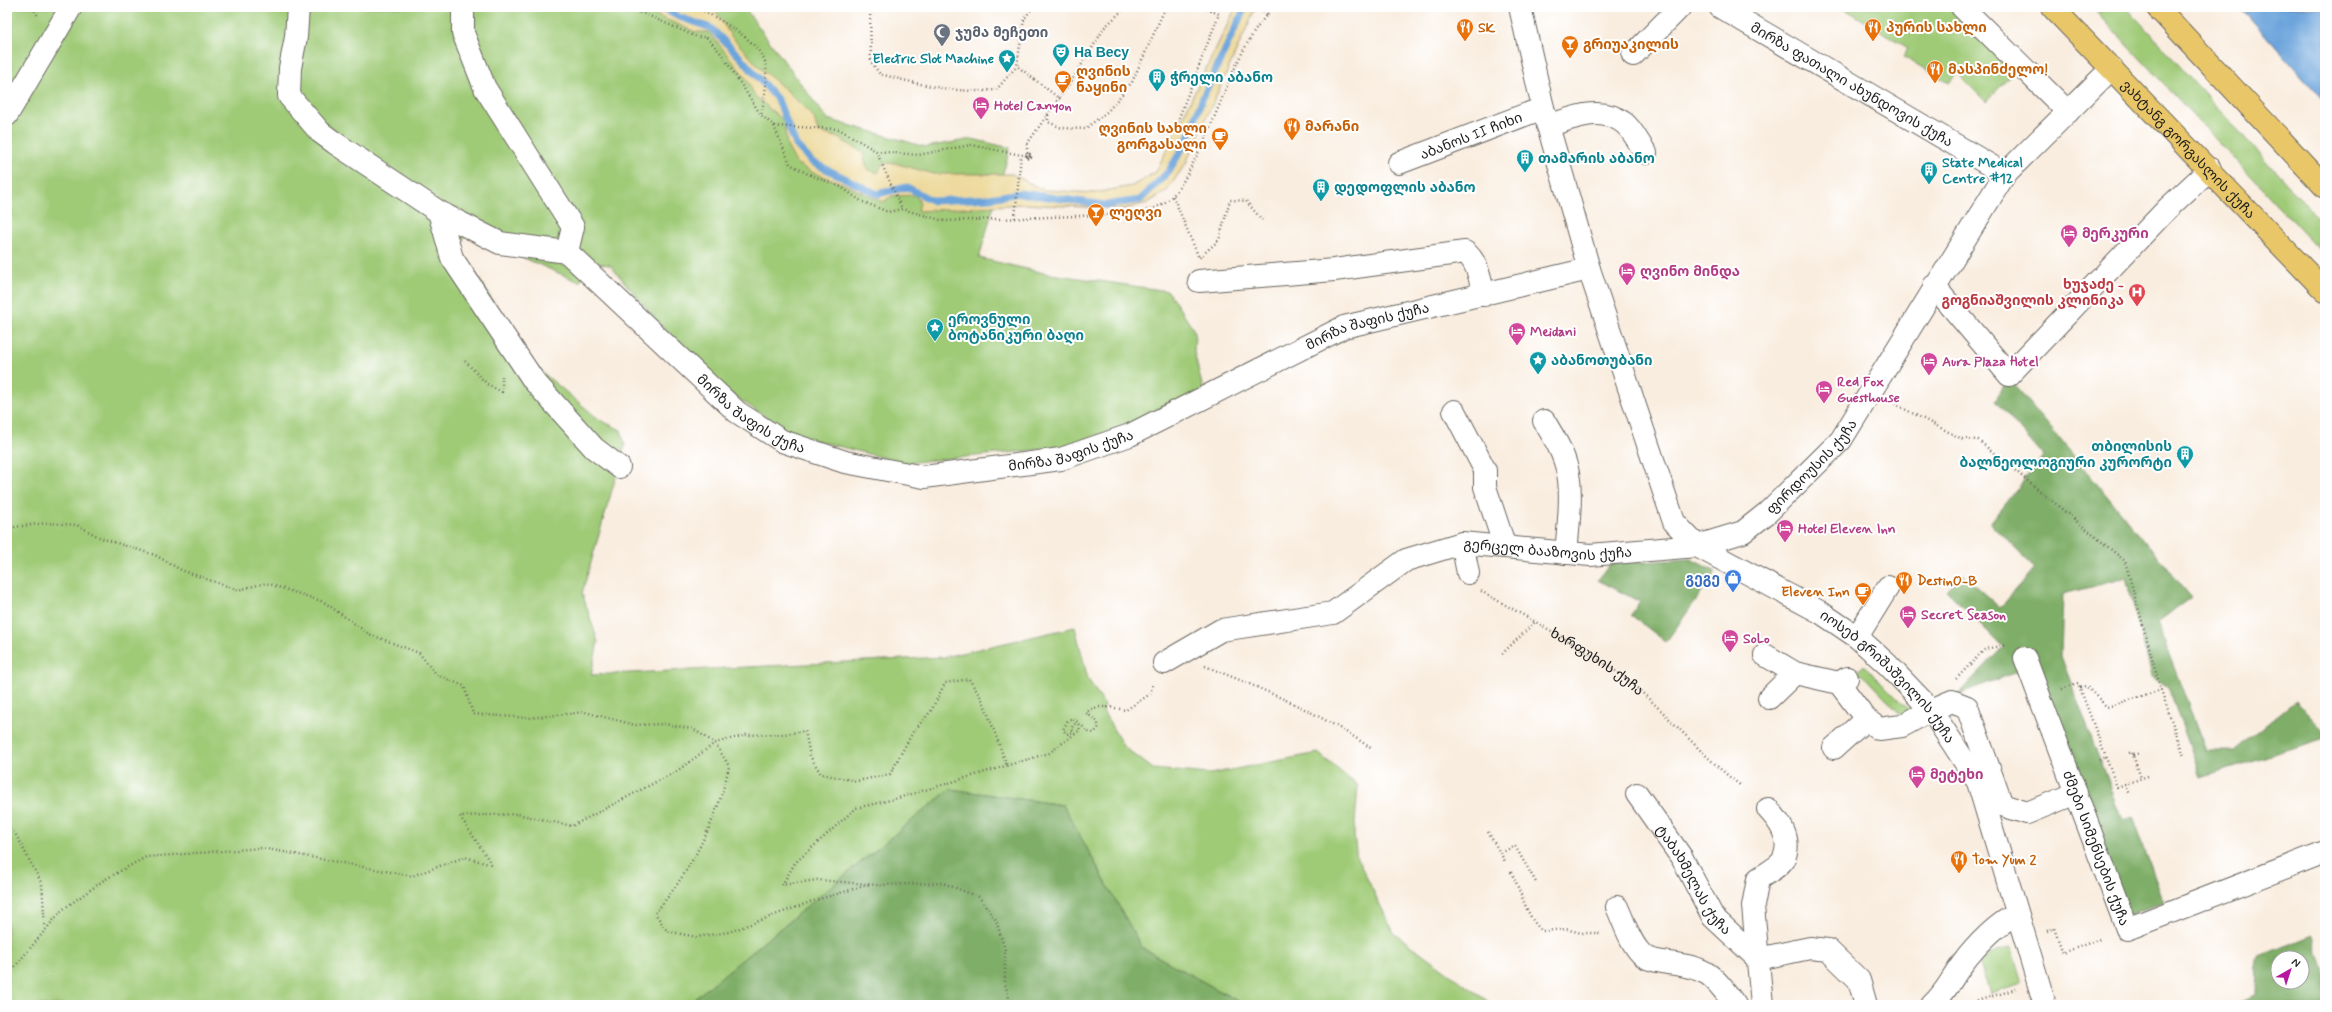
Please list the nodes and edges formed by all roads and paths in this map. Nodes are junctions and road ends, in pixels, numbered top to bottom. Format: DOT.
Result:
graph roads {
  1 [pos="71,7"];
  2 [pos="298,7"];
  3 [pos="463,7"];
  4 [pos="601,7"];
  5 [pos="642,7"];
  6 [pos="697,7"];
  7 [pos="870,7"];
  8 [pos="1033,7"];
  9 [pos="1126,7"];
  10 [pos="1169,7"];
  11 [pos="1200,7"];
  12 [pos="1256,7"];
  13 [pos="1267,7"];
  14 [pos="1520,7"];
  15 [pos="1680,7"];
  16 [pos="1720,7"];
  17 [pos="1962,7"];
  18 [pos="2052,7"];
  19 [pos="2156,7"];
  20 [pos="638,13"];
  21 [pos="1266,15"];
  22 [pos="1633,55"];
  23 [pos="1017,66"];
  24 [pos="2112,68"];
  25 [pos="1060,99"];
  26 [pos="2068,112"];
  27 [pos="7,115"];
  28 [pos="761,115"];
  29 [pos="1048,115"];
  30 [pos="1545,117"];
  31 [pos="774,126"];
  32 [pos="1173,133"];
  33 [pos="876,151"];
  34 [pos="1646,153"];
  35 [pos="1021,154"];
  36 [pos="1399,163"];
  37 [pos="2210,170"];
  38 [pos="2005,174"];
  39 [pos="2325,187"];
  40 [pos="1173,196"];
  41 [pos="902,209"];
  42 [pos="439,212"];
  43 [pos="1015,218"];
  44 [pos="1262,220"];
  45 [pos="567,252"];
  46 [pos="1589,269"];
  47 [pos="1199,281"];
  48 [pos="1934,286"];
  49 [pos="2325,291"];
  50 [pos="1484,295"];
  51 [pos="465,361"];
  52 [pos="502,368"];
  53 [pos="1870,392"];
  54 [pos="1454,411"];
  55 [pos="1544,421"];
  56 [pos="619,467"];
  57 [pos="7,531"];
  58 [pos="1462,543"];
  59 [pos="1697,546"];
  60 [pos="1505,547"];
  61 [pos="1566,553"];
  62 [pos="1468,573"];
  63 [pos="1888,587"];
  64 [pos="1535,622"];
  65 [pos="1857,637"];
  66 [pos="1502,654"];
  67 [pos="1765,655"];
  68 [pos="2025,658"];
  69 [pos="1164,663"];
  70 [pos="1204,665"];
  71 [pos="1796,673"];
  72 [pos="1953,681"];
  73 [pos="2078,683"];
  74 [pos="2080,687"];
  75 [pos="2161,690"];
  76 [pos="1769,698"];
  77 [pos="1931,710"];
  78 [pos="1866,719"];
  79 [pos="715,743"];
  80 [pos="1834,748"];
  81 [pos="1372,749"];
  82 [pos="2140,752"];
  83 [pos="2129,753"];
  84 [pos="2134,755"];
  85 [pos="2184,756"];
  86 [pos="2106,757"];
  87 [pos="2100,760"];
  88 [pos="1007,766"];
  89 [pos="2148,776"];
  90 [pos="2142,777"];
  91 [pos="2125,784"];
  92 [pos="1740,785"];
  93 [pos="2076,793"];
  94 [pos="1637,794"];
  95 [pos="2129,794"];
  96 [pos="1768,810"];
  97 [pos="7,827"];
  98 [pos="1488,832"];
  99 [pos="2325,852"];
  100 [pos="1501,854"];
  101 [pos="1506,863"];
  102 [pos="1511,872"];
  103 [pos="870,884"];
  104 [pos="1538,884"];
  105 [pos="2017,914"];
  106 [pos="1621,916"];
  107 [pos="2054,928"];
  108 [pos="45,929"];
  109 [pos="2100,939"];
  110 [pos="1758,959"];
  111 [pos="7,976"];
  112 [pos="2021,987"];
  113 [pos="1977,1001"];
  114 [pos="1011,1005"];
  115 [pos="1735,1005"];
  116 [pos="1762,1005"];
  117 [pos="1866,1005"];
  118 [pos="1932,1005"];
  119 [pos="2045,1005"];
  1 -- 27 [label="street"];
  2 -- 42 [label="street"];
  3 -- 45 [label="street"];
  4 -- 20 [label="path"];
  5 -- 20 [label="path"];
  6 -- 28 [label="path"];
  7 -- 23 [label="path"];
  8 -- 23 [label="path"];
  9 -- 25 [label="path"];
  10 -- 29 [label="path"];
  11 -- 32 [label="path"];
  12 -- 21 [label="path"];
  13 -- 21 [label="path"];
  14 -- 30 [label="street, იოსებ გრიშაშვილის ქუჩა"];
  15 -- 22 [label="street"];
  16 -- 38 [label="street, მირზა ფათალი ახუნდოვის ქუჩა"];
  17 -- 26 [label="street"];
  18 -- 24 [label="highway, ვახტანგ გორგასლის ქუჩა"];
  19 -- 39 [label="highway"];
  20 -- 28 [label="path"];
  21 -- 40 [label="path"];
  23 -- 25 [label="path"];
  24 -- 26 [label="street, ფირდოუსის ქუჩა"];
  24 -- 37 [label="highway, ვახტანგ გორგასლის ქუჩა"];
  25 -- 29 [label="path"];
  26 -- 38 [label="street, ფირდოუსის ქუჩა"];
  28 -- 31 [label="path"];
  29 -- 35 [label="path, bridge"];
  30 -- 34 [label="street, აბანოს II ჩიხი"];
  30 -- 36 [label="street, აბანოს II ჩიხი"];
  30 -- 46 [label="street, იოსებ გრიშაშვილის ქუჩა"];
  31 -- 33 [label="path"];
  31 -- 41 [label="path"];
  33 -- 35 [label="path"];
  33 -- 41 [label="path"];
  35 -- 43 [label="path"];
  37 -- 48 [label="street"];
  37 -- 49 [label="highway, ვახტანგ გორგასლის ქუჩა"];
  38 -- 48 [label="street, ფირდოუსის ქუჩა"];
  40 -- 43 [label="path"];
  40 -- 44 [label="path"];
  41 -- 43 [label="path"];
  42 -- 45 [label="street"];
  42 -- 56 [label="street"];
  45 -- 50 [label="street, მირზა შაფის ქუჩა"];
  46 -- 50 [label="street, მირზა შაფის ქუჩა"];
  46 -- 59 [label="street, იოსებ გრიშაშვილის ქუჩა"];
  47 -- 50 [label="street"];
  48 -- 53 [label="street, ფირდოუსის ქუჩა"];
  51 -- 52 [label="path"];
  53 -- 59 [label="street, ფირდოუსის ქუჩა"];
  53 -- 75 [label="path"];
  54 -- 60 [label="street"];
  55 -- 61 [label="street"];
  57 -- 79 [label="path"];
  58 -- 60 [label="street, გერცელ ბააზოვის ქუჩა"];
  58 -- 62 [label="street"];
  58 -- 69 [label="street, გერცელ ბააზოვის ქუჩა"];
  59 -- 61 [label="street, გერცელ ბააზოვის ქუჩა"];
  59 -- 65 [label="street, იოსებ გრიშაშვილის ქუჩა"];
  60 -- 61 [label="street, გერცელ ბააზოვის ქუჩა"];
  62 -- 64 [label="path, ხარფუხის ქუჩა"];
  63 -- 65 [label="street"];
  64 -- 66 [label="path"];
  64 -- 92 [label="path, ხარფუხის ქუჩა"];
  65 -- 77 [label="street, იოსებ გრიშაშვილის ქუჩა"];
  67 -- 71 [label="street"];
  68 -- 72 [label="path"];
  68 -- 93 [label="street, ძმები სიმენსების ქუჩა"];
  69 -- 88 [label="path"];
  70 -- 81 [label="path"];
  71 -- 76 [label="street"];
  71 -- 78 [label="street"];
  73 -- 74 [label="path"];
  74 -- 75 [label="path"];
  74 -- 86 [label="path"];
  75 -- 85 [label="path"];
  77 -- 78 [label="street"];
  77 -- 93 [label="street"];
  77 -- 105 [label="street, იოსებ გრიშაშვილის ქუჩა"];
  78 -- 80 [label="street"];
  79 -- 88 [label="path"];
  79 -- 103 [label="path"];
  79 -- 108 [label="path"];
  82 -- 84 [label="path"];
  83 -- 84 [label="path"];
  84 -- 90 [label="path"];
  86 -- 87 [label="path"];
  86 -- 91 [label="path"];
  88 -- 103 [label="path"];
  89 -- 90 [label="path"];
  90 -- 91 [label="path"];
  91 -- 95 [label="path"];
  93 -- 99 [label="street, ძმები სიმენსების ქუჩა"];
  94 -- 110 [label="street, ტაბახმელას ქუჩა"];
  96 -- 110 [label="street"];
  97 -- 108 [label="path"];
  98 -- 100 [label="path"];
  100 -- 101 [label="path"];
  100 -- 104 [label="path"];
  102 -- 106 [label="path"];
  103 -- 114 [label="path"];
  105 -- 118 [label="street"];
  105 -- 119 [label="street, იოსებ გრიშაშვილის ქუჩა"];
  106 -- 115 [label="street"];
  107 -- 109 [label="path"];
  108 -- 111 [label="path"];
  110 -- 116 [label="street"];
  110 -- 117 [label="street"];
  112 -- 113 [label="path"];
}
